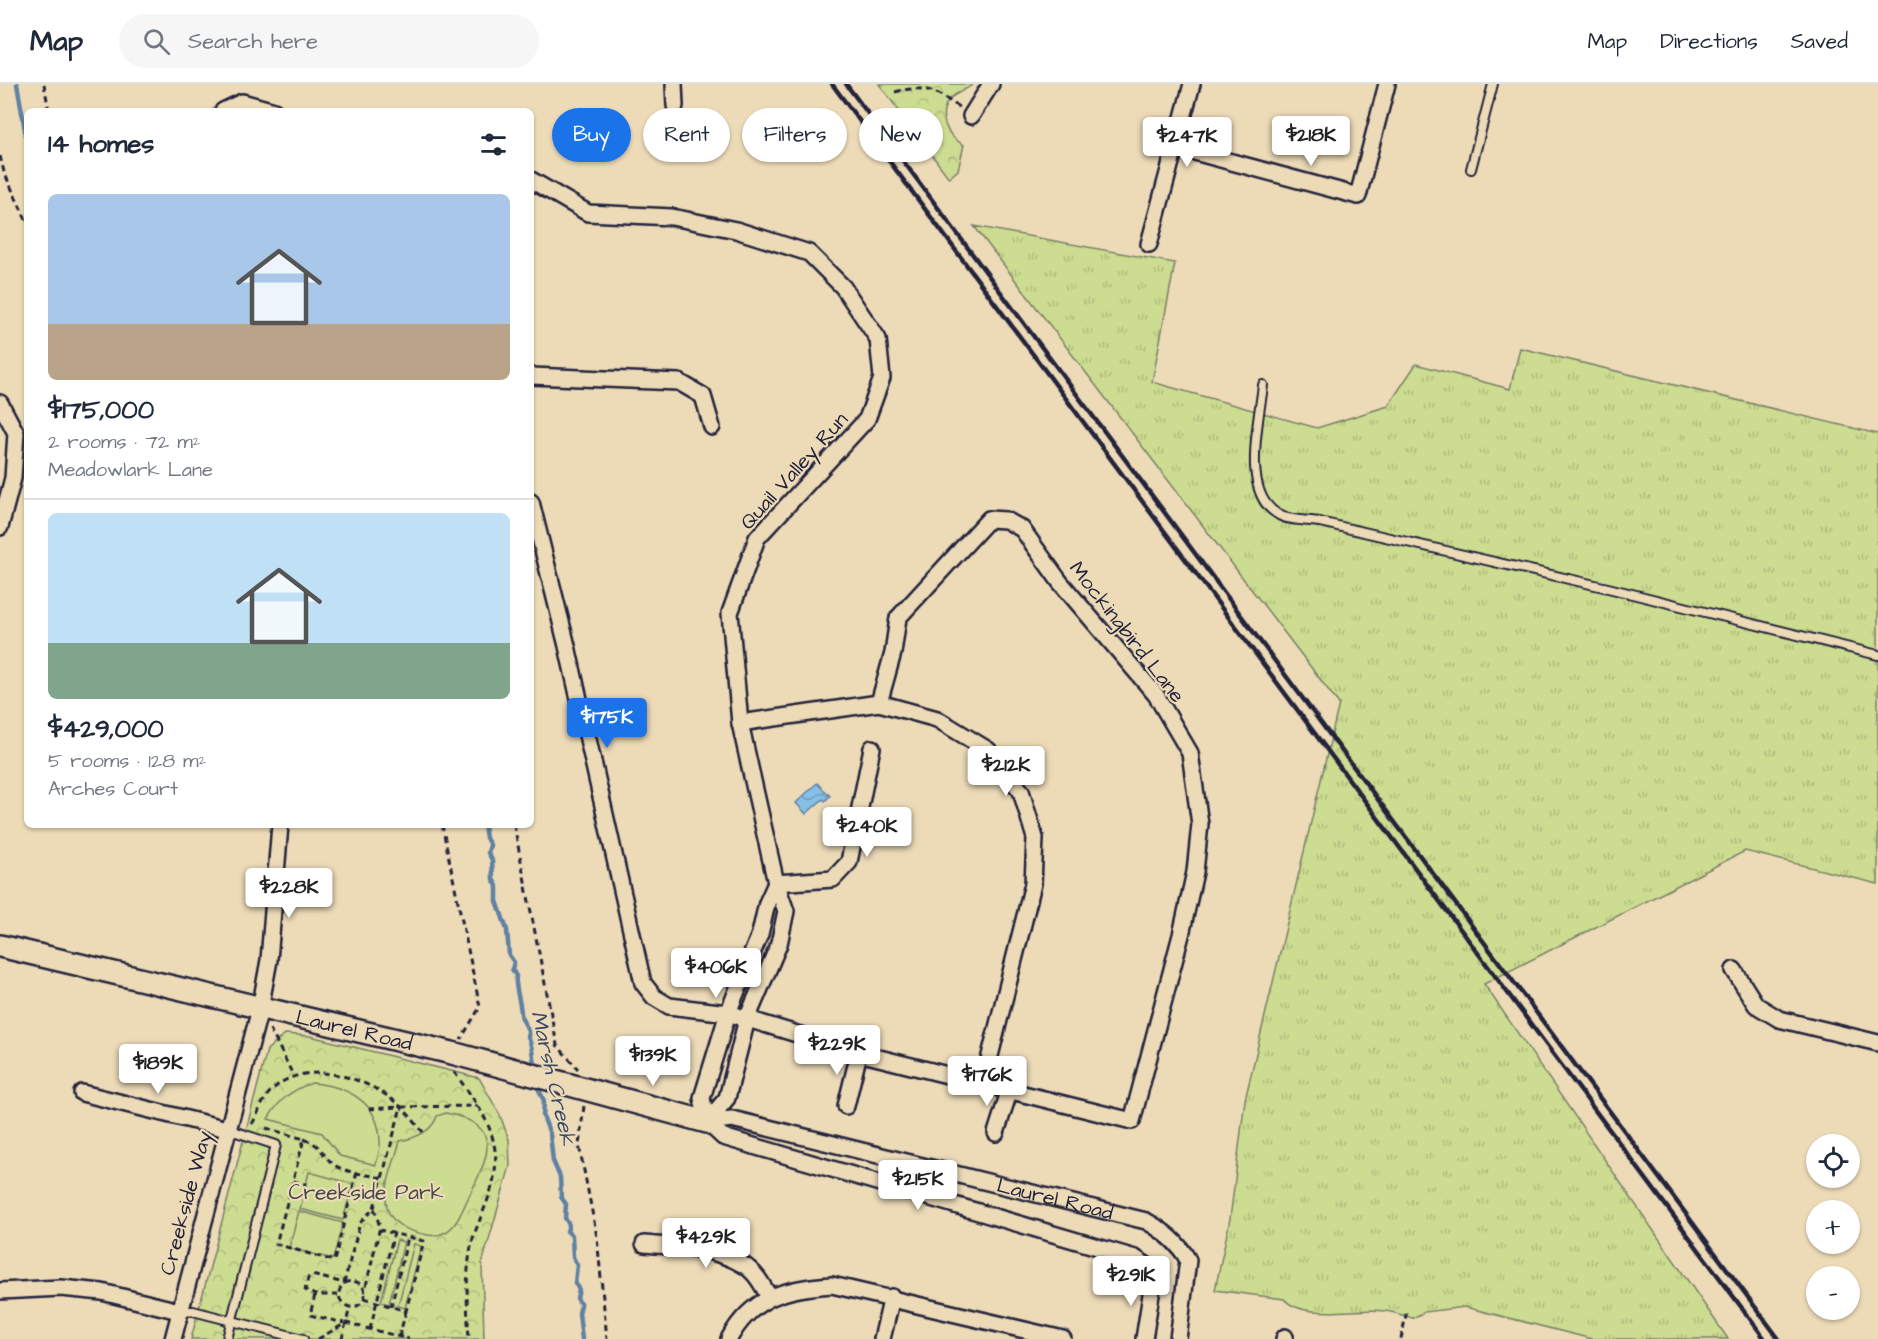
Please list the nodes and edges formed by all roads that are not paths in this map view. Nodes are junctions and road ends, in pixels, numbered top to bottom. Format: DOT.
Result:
graph roads {
  1 [pos="674,84"];
  2 [pos="991,84"];
  3 [pos="1192,84"];
  4 [pos="1387,84"];
  5 [pos="1493,84"];
  6 [pos="675,106"];
  7 [pos="229,108"];
  8 [pos="263,108"];
  9 [pos="971,116"];
  10 [pos="1176,147"];
  11 [pos="1471,169"];
  12 [pos="534,182"];
  13 [pos="1149,244"];
  14 [pos="534,376"];
  15 [pos="1263,386"];
  16 [pos="0,403"];
  17 [pos="712,427"];
  18 [pos="20,480"];
  19 [pos="534,514"];
  20 [pos="0,527"];
  21 [pos="1878,655"];
  22 [pos="879,703"];
  23 [pos="740,723"];
  24 [pos="872,747"];
  25 [pos="280,828"];
  26 [pos="776,883"];
  27 [pos="0,946"];
  28 [pos="1734,970"];
  29 [pos="260,1009"];
  30 [pos="728,1013"];
  31 [pos="747,1019"];
  32 [pos="1878,1043"];
  33 [pos="859,1053"];
  34 [pos="983,1084"];
  35 [pos="1010,1089"];
  36 [pos="82,1093"];
  37 [pos="846,1106"];
  38 [pos="707,1122"];
  39 [pos="229,1124"];
  40 [pos="996,1133"];
  41 [pos="644,1244"];
  42 [pos="0,1291"];
  43 [pos="769,1297"];
  44 [pos="892,1297"];
  45 [pos="179,1311"];
  46 [pos="232,1321"];
  47 [pos="1056,1338"];
  48 [pos="173,1339"];
  49 [pos="227,1339"];
  50 [pos="303,1339"];
  51 [pos="729,1339"];
  52 [pos="882,1339"];
  53 [pos="1144,1339"];
  54 [pos="1178,1339"];
  1 -- 6 [label="street"];
  2 -- 9 [label="street"];
  3 -- 10 [label="street"];
  4 -- 10 [label="street"];
  5 -- 11 [label="lane"];
  7 -- 8 [label="street"];
  10 -- 13 [label="street"];
  12 -- 23 [label="street, Quail Valley Run"];
  14 -- 17 [label="street"];
  15 -- 21 [label="lane"];
  16 -- 18 [label="street"];
  18 -- 20 [label="street"];
  19 -- 30 [label="street"];
  22 -- 23 [label="street"];
  22 -- 34 [label="street"];
  22 -- 35 [label="street, Mockingbird Lane"];
  23 -- 26 [label="street, Quail Valley Run"];
  24 -- 26 [label="street"];
  25 -- 29 [label="street, Creekside Way"];
  26 -- 30 [label="street"];
  26 -- 31 [label="street, Quail Valley Run"];
  27 -- 29 [label="street, Laurel Road"];
  28 -- 32 [label="street"];
  29 -- 38 [label="street, Laurel Road"];
  29 -- 39 [label="street, Creekside Way"];
  30 -- 31 [label="street"];
  30 -- 38 [label="street"];
  31 -- 33 [label="street"];
  31 -- 38 [label="street, Quail Valley Run"];
  33 -- 34 [label="street"];
  33 -- 37 [label="street"];
  34 -- 35 [label="street"];
  35 -- 40 [label="street"];
  36 -- 39 [label="street"];
  38 -- 53 [label="street, Laurel Road"];
  38 -- 54 [label="street, Laurel Road"];
  39 -- 45 [label="street, Creekside Way"];
  39 -- 46 [label="lane"];
  41 -- 43 [label="street"];
  42 -- 45 [label="street"];
  43 -- 44 [label="street"];
  43 -- 51 [label="street"];
  44 -- 47 [label="street"];
  44 -- 52 [label="street"];
  45 -- 46 [label="lane"];
  45 -- 48 [label="street, Creekside Way"];
  46 -- 49 [label="lane"];
  46 -- 50 [label="lane"];
}
